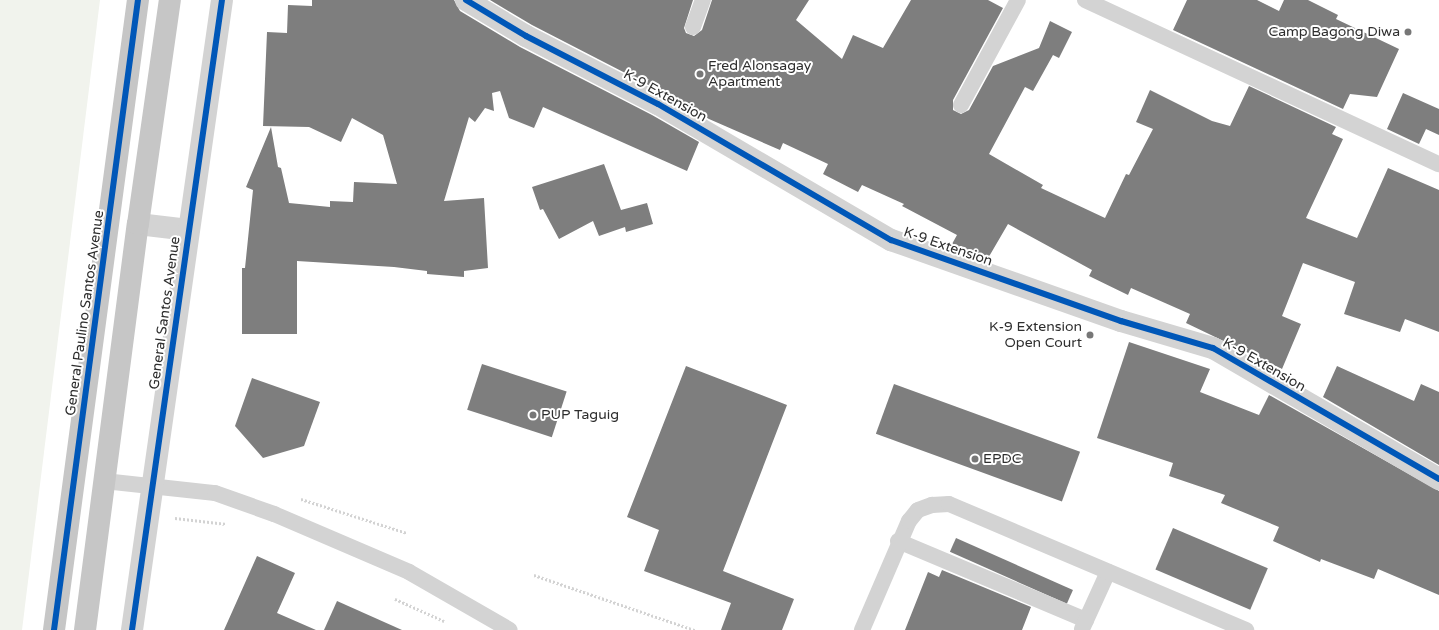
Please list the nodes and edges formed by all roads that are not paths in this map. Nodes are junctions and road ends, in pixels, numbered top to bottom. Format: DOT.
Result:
graph roads {
  1 [pos="138,0"];
  2 [pos="170,0"];
  3 [pos="222,0"];
  4 [pos="466,0"];
  5 [pos="703,0"];
  6 [pos="1018,0"];
  7 [pos="1085,0"];
  8 [pos="693,27"];
  9 [pos="961,105"];
  10 [pos="1439,164"];
  11 [pos="138,224"];
  12 [pos="189,230"];
  13 [pos="1439,479"];
  14 [pos="104,481"];
  15 [pos="152,487"];
  16 [pos="898,541"];
  17 [pos="1108,572"];
  18 [pos="1084,625"];
  19 [pos="54,630"];
  20 [pos="85,630"];
  21 [pos="132,630"];
  22 [pos="510,630"];
  23 [pos="862,630"];
  24 [pos="1246,630"];
  1 -- 19 [label="main road, General Paulino Santos Avenue"];
  2 -- 11 [label="main road"];
  3 -- 12 [label="street, General Santos Avenue"];
  4 -- 13 [label="street, K-9 Extension"];
  5 -- 8 [label="lane"];
  6 -- 9 [label="lane"];
  7 -- 10 [label="lane"];
  11 -- 12 [label="street"];
  11 -- 14 [label="main road"];
  12 -- 15 [label="street, General Santos Avenue"];
  14 -- 15 [label="lane"];
  14 -- 20 [label="main road"];
  15 -- 21 [label="street, General Santos Avenue"];
  15 -- 22 [label="lane"];
  16 -- 17 [label="lane"];
  16 -- 18 [label="lane"];
  16 -- 23 [label="lane"];
  17 -- 18 [label="lane"];
  17 -- 24 [label="lane"];
}
